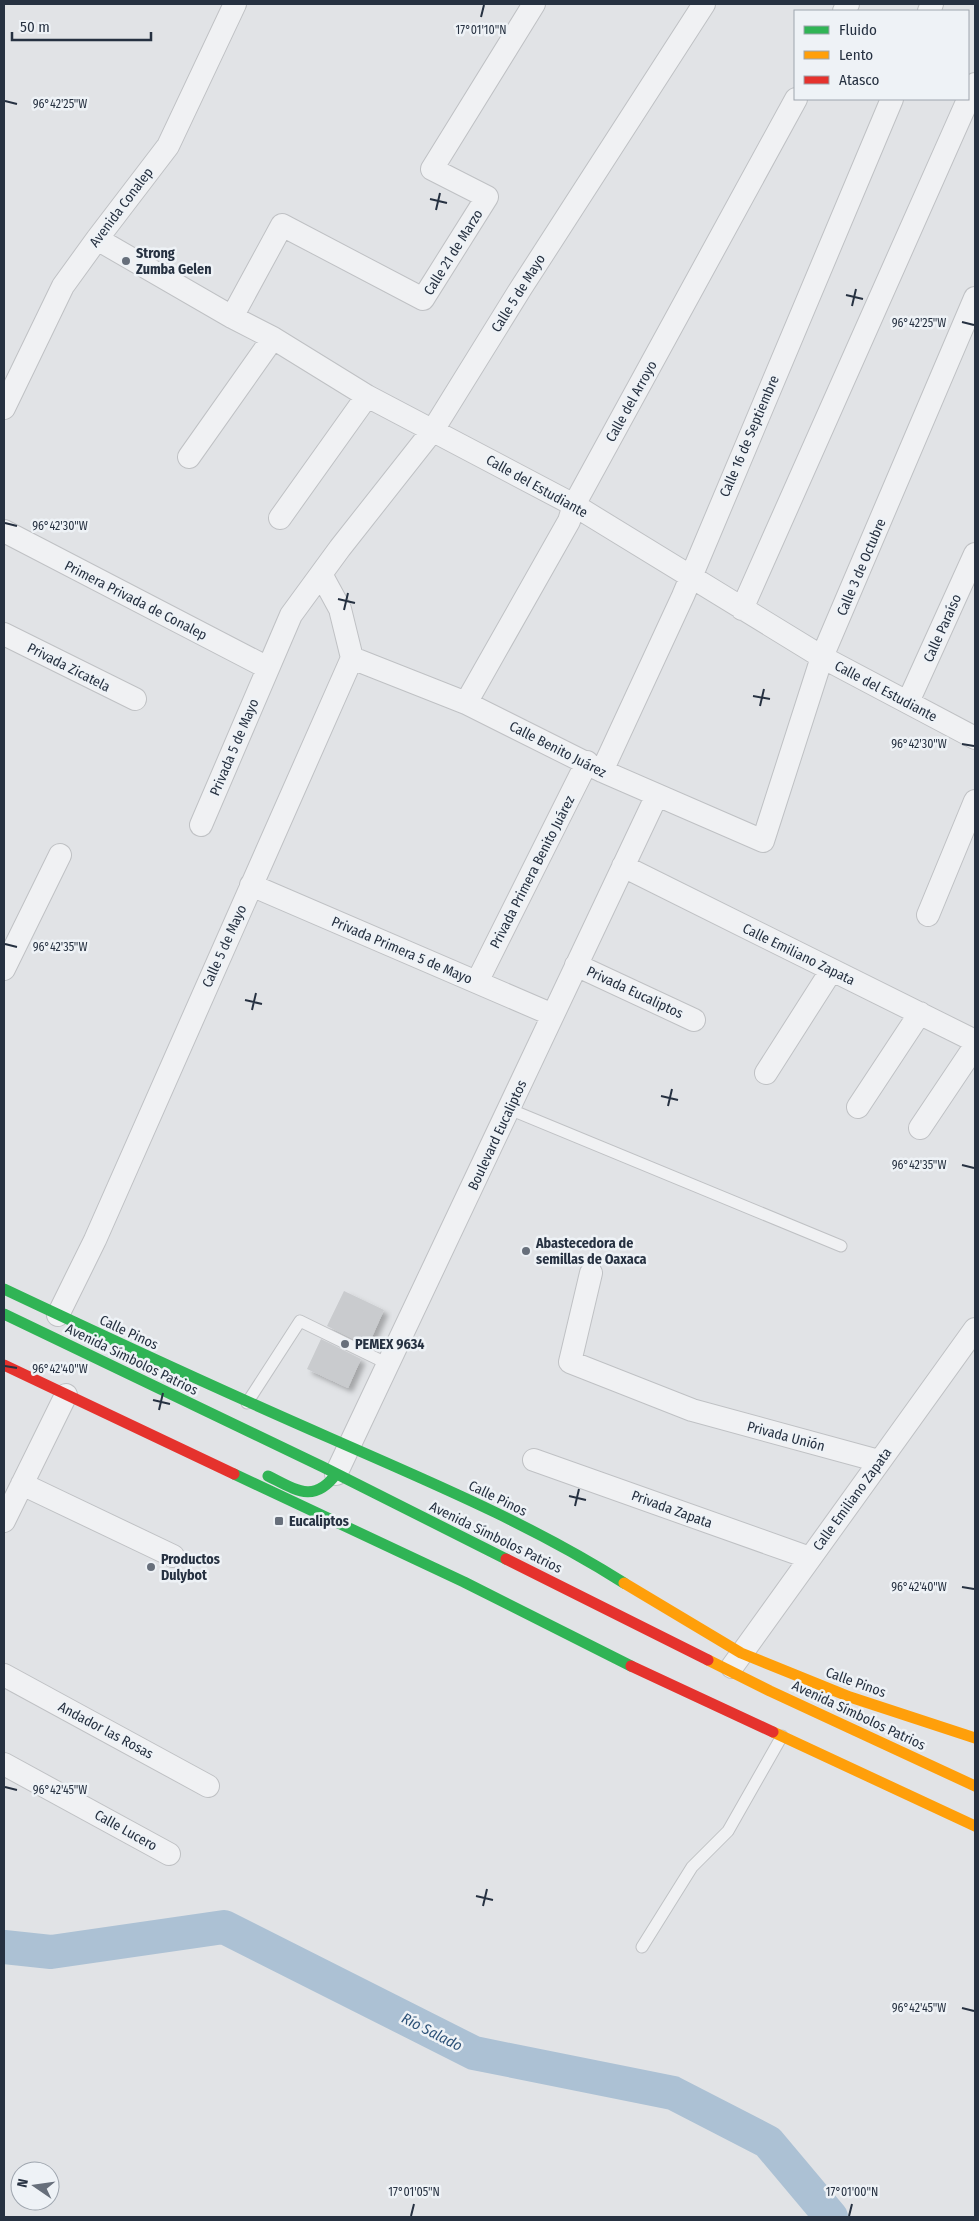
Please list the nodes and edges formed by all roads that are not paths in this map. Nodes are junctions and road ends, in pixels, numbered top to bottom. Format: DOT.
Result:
graph roads {
  1 [pos="234,4"];
  2 [pos="534,4"];
  3 [pos="704,4"];
  4 [pos="975,84"];
  5 [pos="969,98"];
  6 [pos="795,100"];
  7 [pos="892,100"];
  8 [pos="968,100"];
  9 [pos="97,239"];
  10 [pos="975,298"];
  11 [pos="232,317"];
  12 [pos="273,338"];
  13 [pos="368,396"];
  14 [pos="4,408"];
  15 [pos="433,430"];
  16 [pos="189,457"];
  17 [pos="574,505"];
  18 [pos="280,518"];
  19 [pos="4,531"];
  20 [pos="975,554"];
  21 [pos="322,574"];
  22 [pos="690,576"];
  23 [pos="742,609"];
  24 [pos="4,634"];
  25 [pos="822,657"];
  26 [pos="352,658"];
  27 [pos="268,668"];
  28 [pos="135,700"];
  29 [pos="908,702"];
  30 [pos="466,703"];
  31 [pos="975,738"];
  32 [pos="594,767"];
  33 [pos="657,795"];
  34 [pos="975,801"];
  35 [pos="200,825"];
  36 [pos="763,841"];
  37 [pos="60,855"];
  38 [pos="623,866"];
  39 [pos="251,885"];
  40 [pos="928,915"];
  41 [pos="576,965"];
  42 [pos="4,969"];
  43 [pos="831,971"];
  44 [pos="477,982"];
  45 [pos="920,1013"];
  46 [pos="553,1015"];
  47 [pos="694,1020"];
  48 [pos="975,1041"];
  49 [pos="975,1046"];
  50 [pos="766,1074"];
  51 [pos="858,1107"];
  52 [pos="509,1109"];
  53 [pos="920,1128"];
  54 [pos="841,1246"];
  55 [pos="592,1273"];
  56 [pos="4,1289"];
  57 [pos="4,1314"];
  58 [pos="58,1315"];
  59 [pos="975,1329"];
  60 [pos="388,1364"];
  61 [pos="4,1365"];
  62 [pos="66,1395"];
  63 [pos="248,1401"];
  64 [pos="236,1426"];
  65 [pos="349,1447"];
  66 [pos="217,1453"];
  67 [pos="197,1457"];
  68 [pos="534,1460"];
  69 [pos="879,1461"];
  70 [pos="262,1473"];
  71 [pos="336,1474"];
  72 [pos="22,1484"];
  73 [pos="4,1520"];
  74 [pos="173,1556"];
  75 [pos="810,1558"];
  76 [pos="736,1662"];
  77 [pos="4,1675"];
  78 [pos="782,1736"];
  79 [pos="975,1738"];
  80 [pos="4,1764"];
  81 [pos="208,1786"];
  82 [pos="975,1786"];
  83 [pos="975,1826"];
  84 [pos="169,1854"];
  85 [pos="642,1947"];
  1 -- 9 [label="street, Avenida Conalep"];
  2 -- 11 [label="street, Calle 21 de Marzo"];
  3 -- 15 [label="street, Calle 5 de Mayo"];
  4 -- 5 [label="street"];
  6 -- 17 [label="street, Calle del Arroyo"];
  7 -- 22 [label="street, Calle 16 de Septiembre"];
  8 -- 23 [label="street"];
  9 -- 11 [label="street, Calle del Estudiante"];
  9 -- 14 [label="street, Avenida Conalep"];
  10 -- 25 [label="street, Calle 3 de Octubre"];
  11 -- 12 [label="street, Calle del Estudiante"];
  12 -- 13 [label="street, Calle del Estudiante"];
  12 -- 16 [label="street"];
  13 -- 15 [label="street, Calle del Estudiante"];
  13 -- 18 [label="street"];
  15 -- 17 [label="street, Calle del Estudiante"];
  15 -- 21 [label="street, Calle 5 de Mayo"];
  17 -- 22 [label="street, Calle del Estudiante"];
  17 -- 30 [label="street, Calle del Arroyo"];
  19 -- 27 [label="street, Primera Privada de Conalep"];
  20 -- 29 [label="street, Calle Paraíso"];
  21 -- 26 [label="street"];
  21 -- 27 [label="street, Calle 5 de Mayo"];
  22 -- 23 [label="street, Calle del Estudiante"];
  22 -- 32 [label="street, Calle 16 de Septiembre"];
  23 -- 25 [label="street, Calle del Estudiante"];
  24 -- 28 [label="street, Privada Zicatela"];
  25 -- 29 [label="street, Calle del Estudiante"];
  25 -- 36 [label="street, Calle 3 de Octubre"];
  26 -- 30 [label="street, Calle Benito Juárez"];
  26 -- 39 [label="street, Calle 5 de Mayo"];
  27 -- 35 [label="street, Privada 5 de Mayo"];
  29 -- 31 [label="street, Calle del Estudiante"];
  30 -- 32 [label="street, Calle Benito Juárez"];
  32 -- 33 [label="street, Calle Benito Juárez"];
  32 -- 44 [label="street, Privada Primera Benito Juárez"];
  33 -- 36 [label="street, Calle Benito Juárez"];
  33 -- 38 [label="street, Boulevard Eucaliptos"];
  34 -- 40 [label="street"];
  37 -- 42 [label="street"];
  38 -- 41 [label="street, Boulevard Eucaliptos"];
  38 -- 43 [label="street, Calle Emiliano Zapata"];
  39 -- 44 [label="street, Privada Primera 5 de Mayo"];
  39 -- 58 [label="street, Calle 5 de Mayo"];
  41 -- 46 [label="street, Boulevard Eucaliptos"];
  41 -- 47 [label="street, Privada Eucaliptos"];
  43 -- 45 [label="street, Calle Emiliano Zapata"];
  43 -- 50 [label="street"];
  44 -- 46 [label="street, Privada Primera 5 de Mayo"];
  45 -- 48 [label="street, Calle Emiliano Zapata"];
  45 -- 51 [label="street"];
  46 -- 52 [label="street, Boulevard Eucaliptos"];
  49 -- 53 [label="street"];
  52 -- 54 [label="lane"];
  52 -- 60 [label="street, Boulevard Eucaliptos"];
  55 -- 69 [label="street, Privada Unión"];
  56 -- 58 [label="main road, Calle Pinos"];
  57 -- 64 [label="main road, Avenida Símbolos Patrios"];
  58 -- 63 [label="main road, Calle Pinos"];
  59 -- 69 [label="street, Calle Emiliano Zapata"];
  60 -- 63 [label="lane"];
  60 -- 65 [label="street, Boulevard Eucaliptos"];
  61 -- 62 [label="main road"];
  62 -- 67 [label="main road"];
  62 -- 72 [label="street"];
  63 -- 64 [label="lane"];
  63 -- 65 [label="main road, Calle Pinos"];
  64 -- 71 [label="main road, Avenida Símbolos Patrios"];
  65 -- 71 [label="street, Boulevard Eucaliptos"];
  65 -- 76 [label="main road, Calle Pinos"];
  66 -- 67 [label="main road"];
  67 -- 78 [label="main road"];
  68 -- 75 [label="street, Privada Zapata"];
  69 -- 75 [label="street, Calle Emiliano Zapata"];
  70 -- 71 [label="main road"];
  71 -- 76 [label="main road, Avenida Símbolos Patrios"];
  72 -- 73 [label="street"];
  72 -- 74 [label="street"];
  75 -- 76 [label="street, Calle Emiliano Zapata"];
  76 -- 79 [label="main road, Calle Pinos"];
  76 -- 82 [label="main road, Avenida Símbolos Patrios"];
  77 -- 81 [label="street, Andador las Rosas"];
  78 -- 83 [label="main road"];
  78 -- 85 [label="lane"];
  80 -- 84 [label="street, Calle Lucero"];
}
